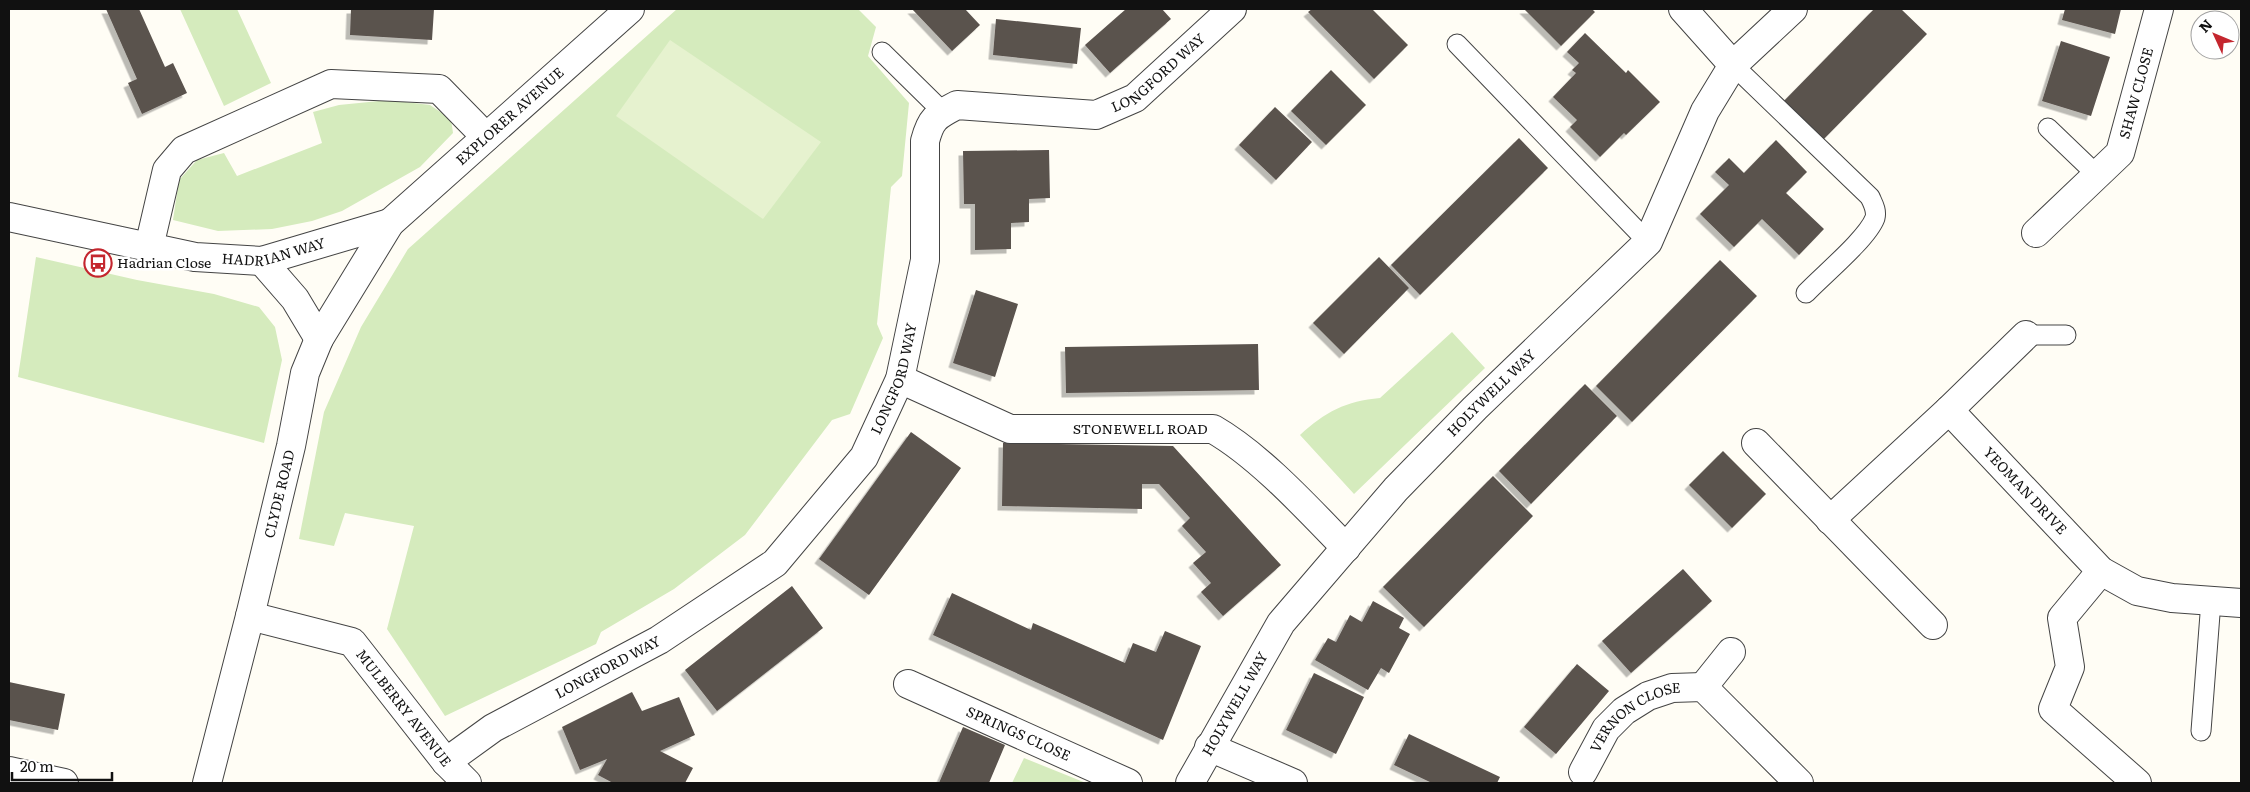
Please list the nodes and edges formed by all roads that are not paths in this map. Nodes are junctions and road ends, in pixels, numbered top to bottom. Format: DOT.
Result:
graph roads {
  1 [pos="630,9"];
  2 [pos="1232,9"];
  3 [pos="1683,9"];
  4 [pos="1793,9"];
  5 [pos="2159,9"];
  6 [pos="1457,44"];
  7 [pos="882,52"];
  8 [pos="1733,66"];
  9 [pos="943,112"];
  10 [pos="2048,128"];
  11 [pos="486,137"];
  12 [pos="2097,175"];
  13 [pos="9,217"];
  14 [pos="390,223"];
  15 [pos="2036,233"];
  16 [pos="1648,242"];
  17 [pos="149,247"];
  18 [pos="262,261"];
  19 [pos="1806,292"];
  20 [pos="2026,335"];
  21 [pos="2066,335"];
  22 [pos="319,339"];
  23 [pos="900,379"];
  24 [pos="1949,410"];
  25 [pos="1756,443"];
  26 [pos="1830,520"];
  27 [pos="1346,548"];
  28 [pos="2101,571"];
  29 [pos="2210,601"];
  30 [pos="2241,602"];
  31 [pos="250,616"];
  32 [pos="1933,625"];
  33 [pos="1731,652"];
  34 [pos="908,684"];
  35 [pos="1703,686"];
  36 [pos="2201,731"];
  37 [pos="1209,747"];
  38 [pos="446,762"];
  39 [pos="9,771"];
  40 [pos="1583,772"];
  41 [pos="64,783"];
  42 [pos="207,783"];
  43 [pos="467,783"];
  44 [pos="1128,783"];
  45 [pos="1190,783"];
  46 [pos="1293,783"];
  47 [pos="1799,783"];
  48 [pos="2137,783"];
  1 -- 11 [label="street, EXPLORER AVENUE"];
  2 -- 9 [label="street, LONGFORD WAY"];
  3 -- 8 [label="street"];
  4 -- 8 [label="street, HOLYWELL WAY"];
  5 -- 12 [label="street, SHAW CLOSE"];
  6 -- 16 [label="lane"];
  7 -- 9 [label="lane"];
  8 -- 16 [label="street, HOLYWELL WAY"];
  8 -- 19 [label="lane"];
  9 -- 23 [label="street, LONGFORD WAY"];
  10 -- 12 [label="lane"];
  11 -- 14 [label="street, EXPLORER AVENUE"];
  11 -- 17 [label="street"];
  12 -- 15 [label="street, SHAW CLOSE"];
  13 -- 17 [label="street, HADRIAN WAY"];
  14 -- 18 [label="street, HADRIAN WAY"];
  14 -- 22 [label="street, CLYDE ROAD"];
  16 -- 27 [label="street, HOLYWELL WAY"];
  17 -- 18 [label="street, HADRIAN WAY"];
  18 -- 22 [label="street"];
  20 -- 21 [label="lane"];
  20 -- 24 [label="street"];
  22 -- 31 [label="street, CLYDE ROAD"];
  23 -- 27 [label="street, STONEWELL ROAD"];
  23 -- 38 [label="street, LONGFORD WAY"];
  24 -- 26 [label="street"];
  24 -- 28 [label="street, YEOMAN DRIVE"];
  25 -- 26 [label="street"];
  26 -- 32 [label="street"];
  27 -- 37 [label="street, HOLYWELL WAY"];
  28 -- 29 [label="street, YEOMAN DRIVE"];
  28 -- 48 [label="street"];
  29 -- 30 [label="street, YEOMAN DRIVE"];
  29 -- 36 [label="lane"];
  31 -- 38 [label="street, MULBERRY AVENUE"];
  31 -- 42 [label="street, CLYDE ROAD"];
  33 -- 35 [label="street, VERNON CLOSE"];
  34 -- 44 [label="street, SPRINGS CLOSE"];
  35 -- 40 [label="street, VERNON CLOSE"];
  35 -- 47 [label="street, VERNON CLOSE"];
  37 -- 45 [label="street, HOLYWELL WAY"];
  37 -- 46 [label="street"];
  38 -- 43 [label="street, MULBERRY AVENUE"];
  39 -- 41 [label="street"];
}
